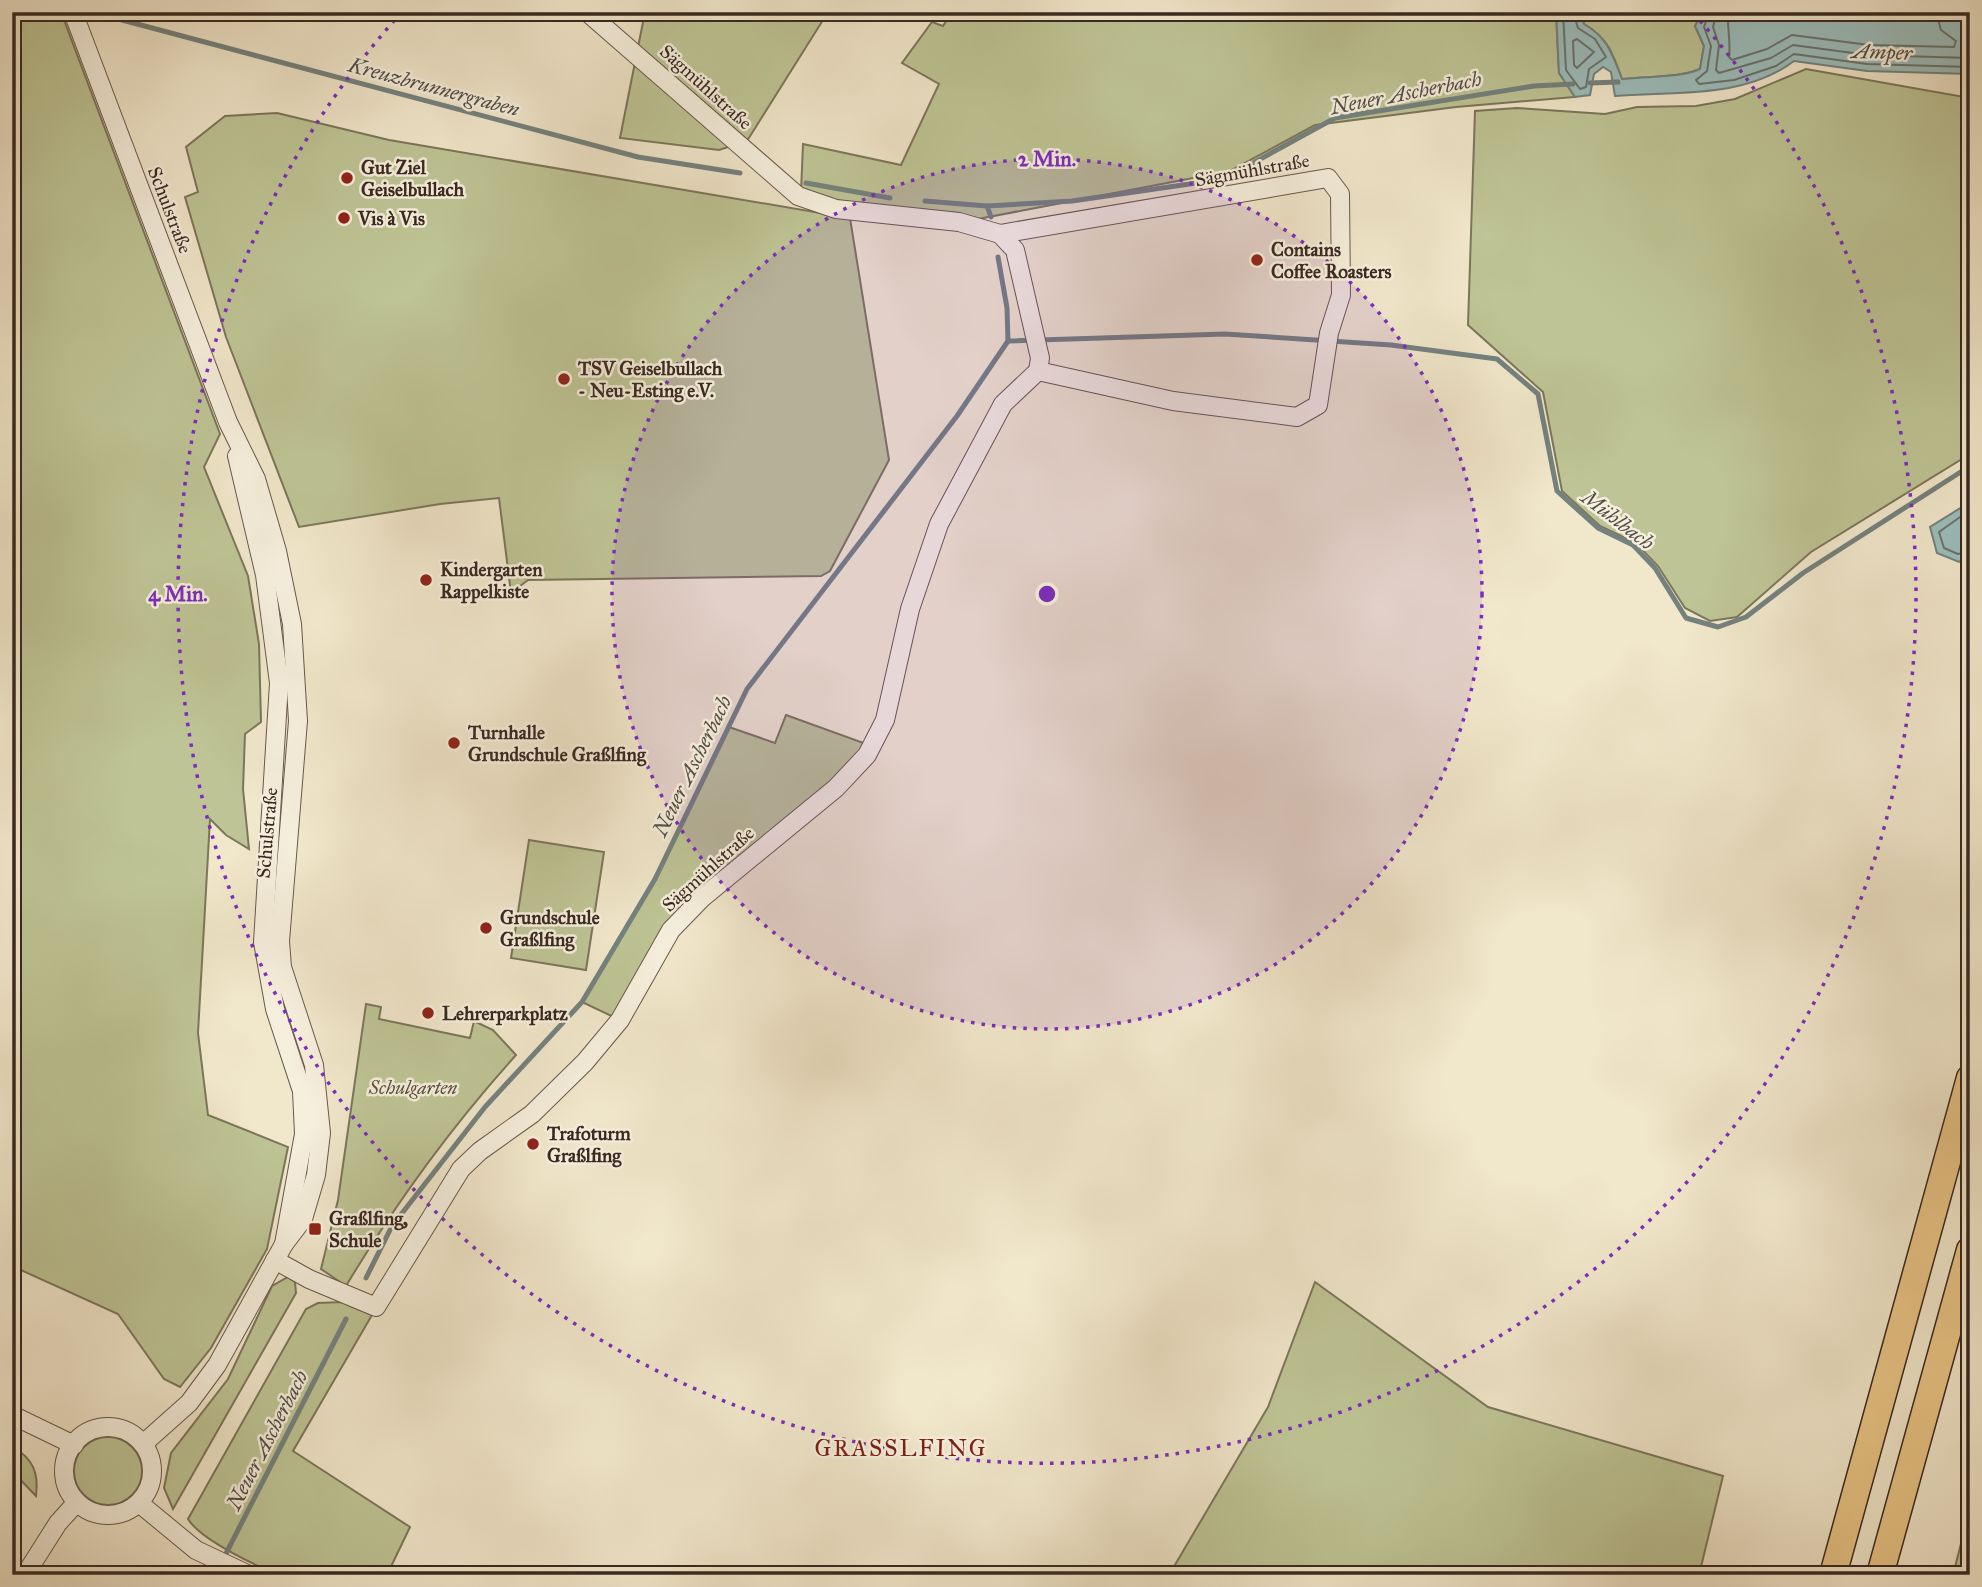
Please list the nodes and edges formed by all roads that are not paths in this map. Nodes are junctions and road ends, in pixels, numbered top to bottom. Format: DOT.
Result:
graph roads {
  1 [pos="73,12"];
  2 [pos="587,12"];
  3 [pos="1000,234"];
  4 [pos="1039,365"];
  5 [pos="1970,1078"];
  6 [pos="1970,1250"];
  7 [pos="275,1260"];
  8 [pos="12,1415"];
  9 [pos="143,1444"];
  10 [pos="74,1445"];
  11 [pos="77,1502"];
  12 [pos="139,1503"];
  13 [pos="25,1575"];
  14 [pos="249,1575"];
  15 [pos="1833,1575"];
  16 [pos="1880,1575"];
  1 -- 7 [label="street, Schulstraße"];
  2 -- 3 [label="street, Sägmühlstraße"];
  3 -- 4 [label="street"];
  3 -- 4 [label="street, Sägmühlstraße"];
  4 -- 7 [label="street, Sägmühlstraße"];
  5 -- 15 [label="highway"];
  6 -- 16 [label="highway"];
  7 -- 9 [label="street, Schulstraße"];
  8 -- 10 [label="street"];
  9 -- 10 [label="street"];
  9 -- 12 [label="street"];
  10 -- 11 [label="street"];
  11 -- 12 [label="street"];
  11 -- 13 [label="street"];
  12 -- 14 [label="street"];
}
